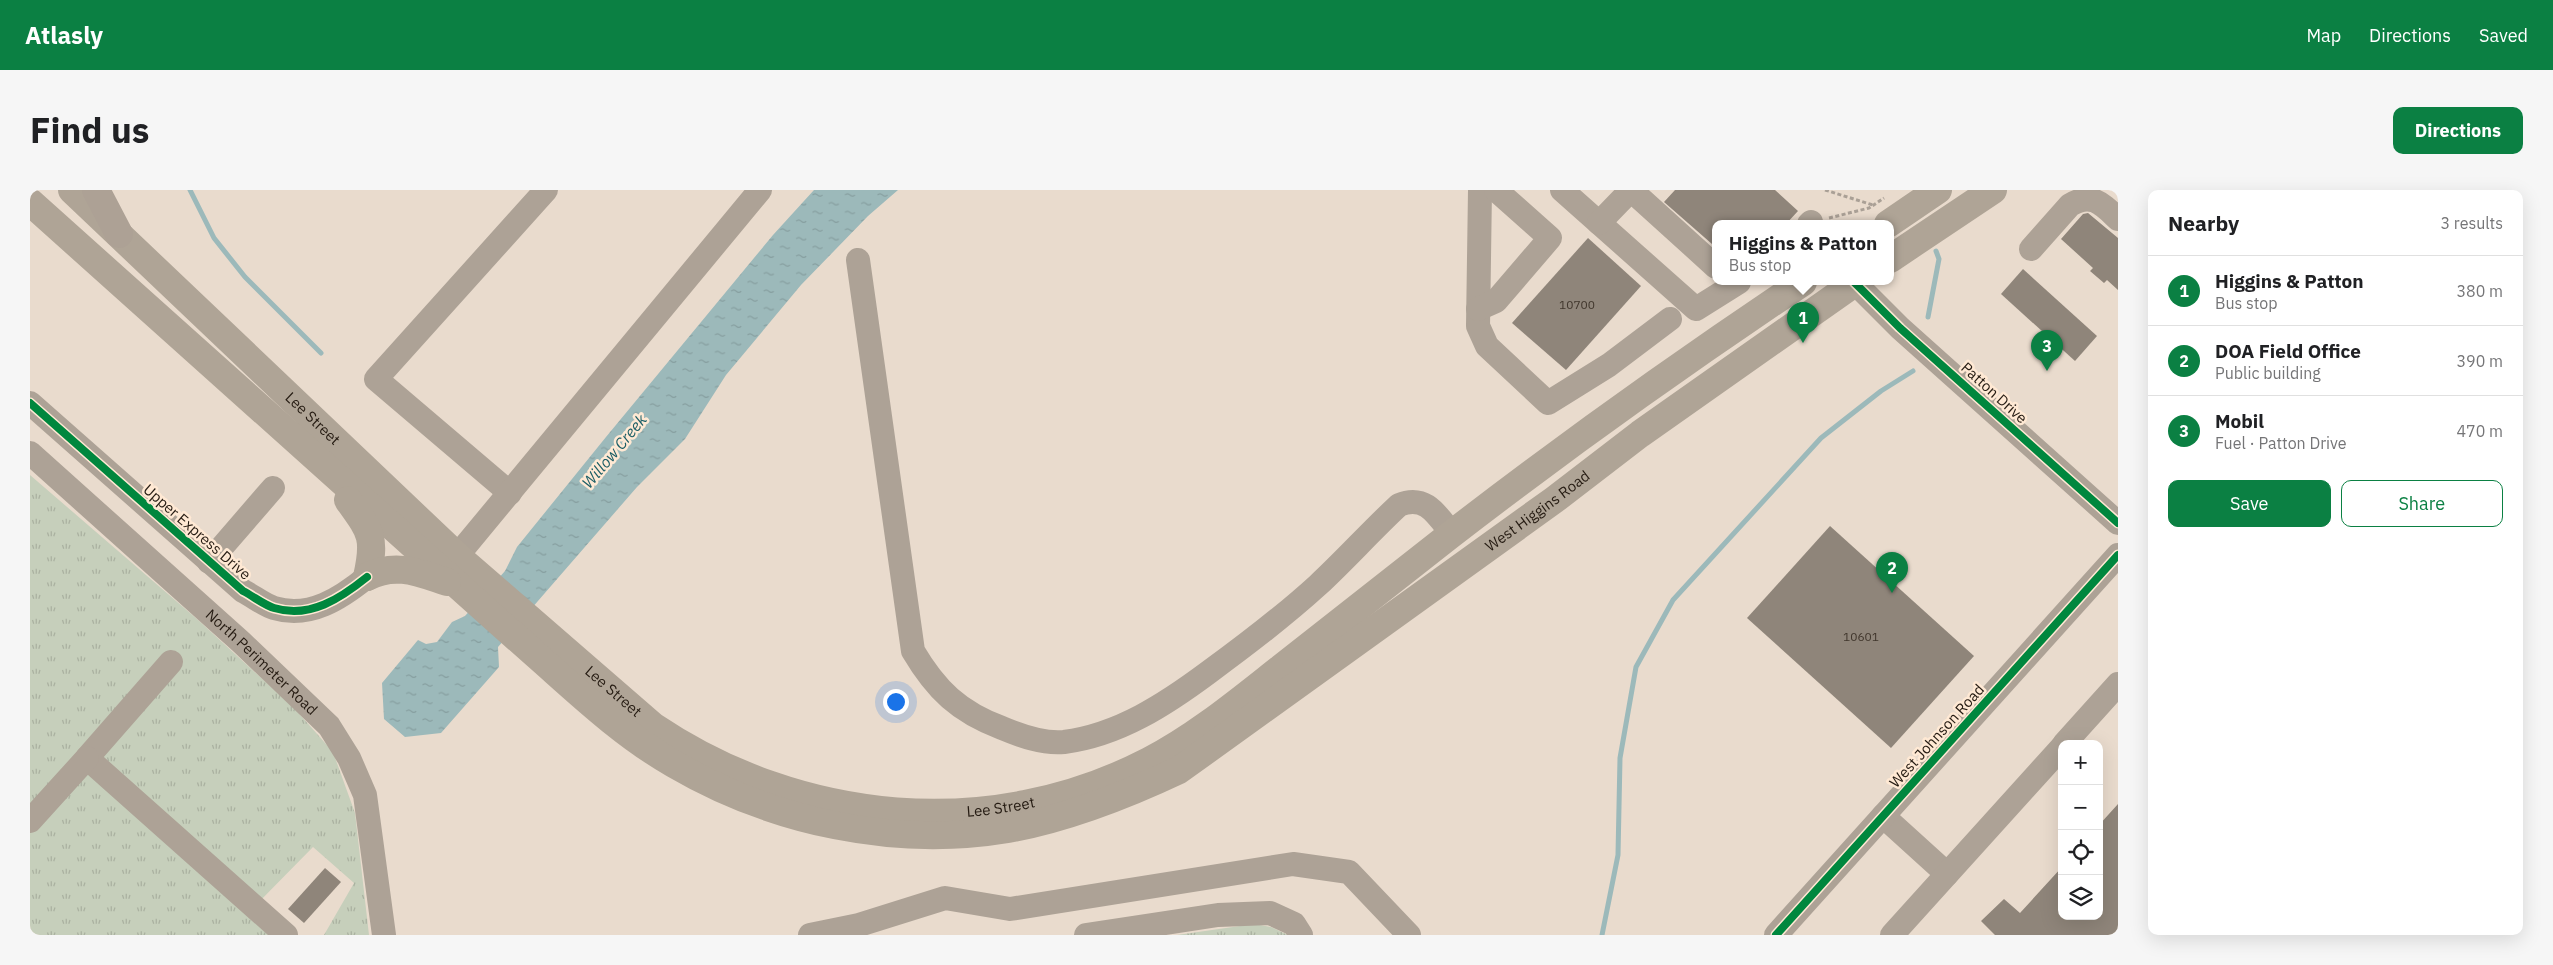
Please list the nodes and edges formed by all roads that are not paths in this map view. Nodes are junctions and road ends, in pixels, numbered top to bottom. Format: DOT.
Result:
graph roads {
  1 [pos="72,190"];
  2 [pos="96,190"];
  3 [pos="546,190"];
  4 [pos="760,190"];
  5 [pos="1480,190"];
  6 [pos="1496,190"];
  7 [pos="1562,190"];
  8 [pos="1938,190"];
  9 [pos="1993,190"];
  10 [pos="30,202"];
  11 [pos="1880,215"];
  12 [pos="2118,218"];
  13 [pos="1599,223"];
  14 [pos="118,234"];
  15 [pos="2031,249"];
  16 [pos="1894,255"];
  17 [pos="858,260"];
  18 [pos="1712,263"];
  19 [pos="1732,285"];
  20 [pos="1799,285"];
  21 [pos="1851,285"];
  22 [pos="1858,285"];
  23 [pos="1478,309"];
  24 [pos="1670,319"];
  25 [pos="30,403"];
  26 [pos="30,453"];
  27 [pos="318,460"];
  28 [pos="273,488"];
  29 [pos="510,493"];
  30 [pos="2118,523"];
  31 [pos="1452,534"];
  32 [pos="2118,554"];
  33 [pos="457,556"];
  34 [pos="208,562"];
  35 [pos="367,577"];
  36 [pos="474,591"];
  37 [pos="518,625"];
  38 [pos="171,662"];
  39 [pos="2118,684"];
  40 [pos="2068,740"];
  41 [pos="1220,742"];
  42 [pos="2058,751"];
  43 [pos="87,758"];
  44 [pos="1883,816"];
  45 [pos="30,821"];
  46 [pos="1947,874"];
  47 [pos="286,935"];
  48 [pos="384,935"];
  49 [pos="810,935"];
  50 [pos="1086,935"];
  51 [pos="1301,935"];
  52 [pos="1409,935"];
  53 [pos="1776,935"];
  54 [pos="1892,935"];
  1 -- 14 [label="main road"];
  2 -- 14 [label="highway"];
  3 -- 29 [label="street"];
  4 -- 29 [label="street"];
  5 -- 23 [label="street"];
  6 -- 23 [label="street"];
  7 -- 13 [label="street"];
  8 -- 11 [label="main road"];
  9 -- 16 [label="main road"];
  10 -- 27 [label="main road, Lee Street"];
  12 -- 15 [label="street"];
  13 -- 18 [label="street"];
  13 -- 19 [label="street"];
  14 -- 33 [label="main road, Lee Street"];
  17 -- 31 [label="street"];
  20 -- 31 [label="main road"];
  21 -- 41 [label="main road, West Higgins Road"];
  22 -- 30 [label="street, Patton Drive"];
  23 -- 24 [label="street"];
  25 -- 34 [label="street, Upper Express Drive"];
  26 -- 48 [label="street, North Perimeter Road"];
  27 -- 35 [label="main road"];
  27 -- 36 [label="main road, Lee Street"];
  28 -- 34 [label="street"];
  29 -- 33 [label="street"];
  31 -- 37 [label="main road, Lee Street"];
  32 -- 44 [label="street, West Johnson Road"];
  33 -- 36 [label="main road, Lee Street"];
  34 -- 35 [label="street, Upper Express Drive"];
  35 -- 36 [label="main road"];
  36 -- 37 [label="main road, Lee Street"];
  37 -- 41 [label="main road, Lee Street"];
  38 -- 43 [label="street"];
  39 -- 40 [label="street"];
  42 -- 46 [label="street"];
  43 -- 45 [label="street"];
  43 -- 47 [label="street"];
  44 -- 46 [label="street"];
  44 -- 53 [label="street, West Johnson Road"];
  46 -- 54 [label="street"];
  49 -- 52 [label="street"];
  50 -- 51 [label="street"];
}
